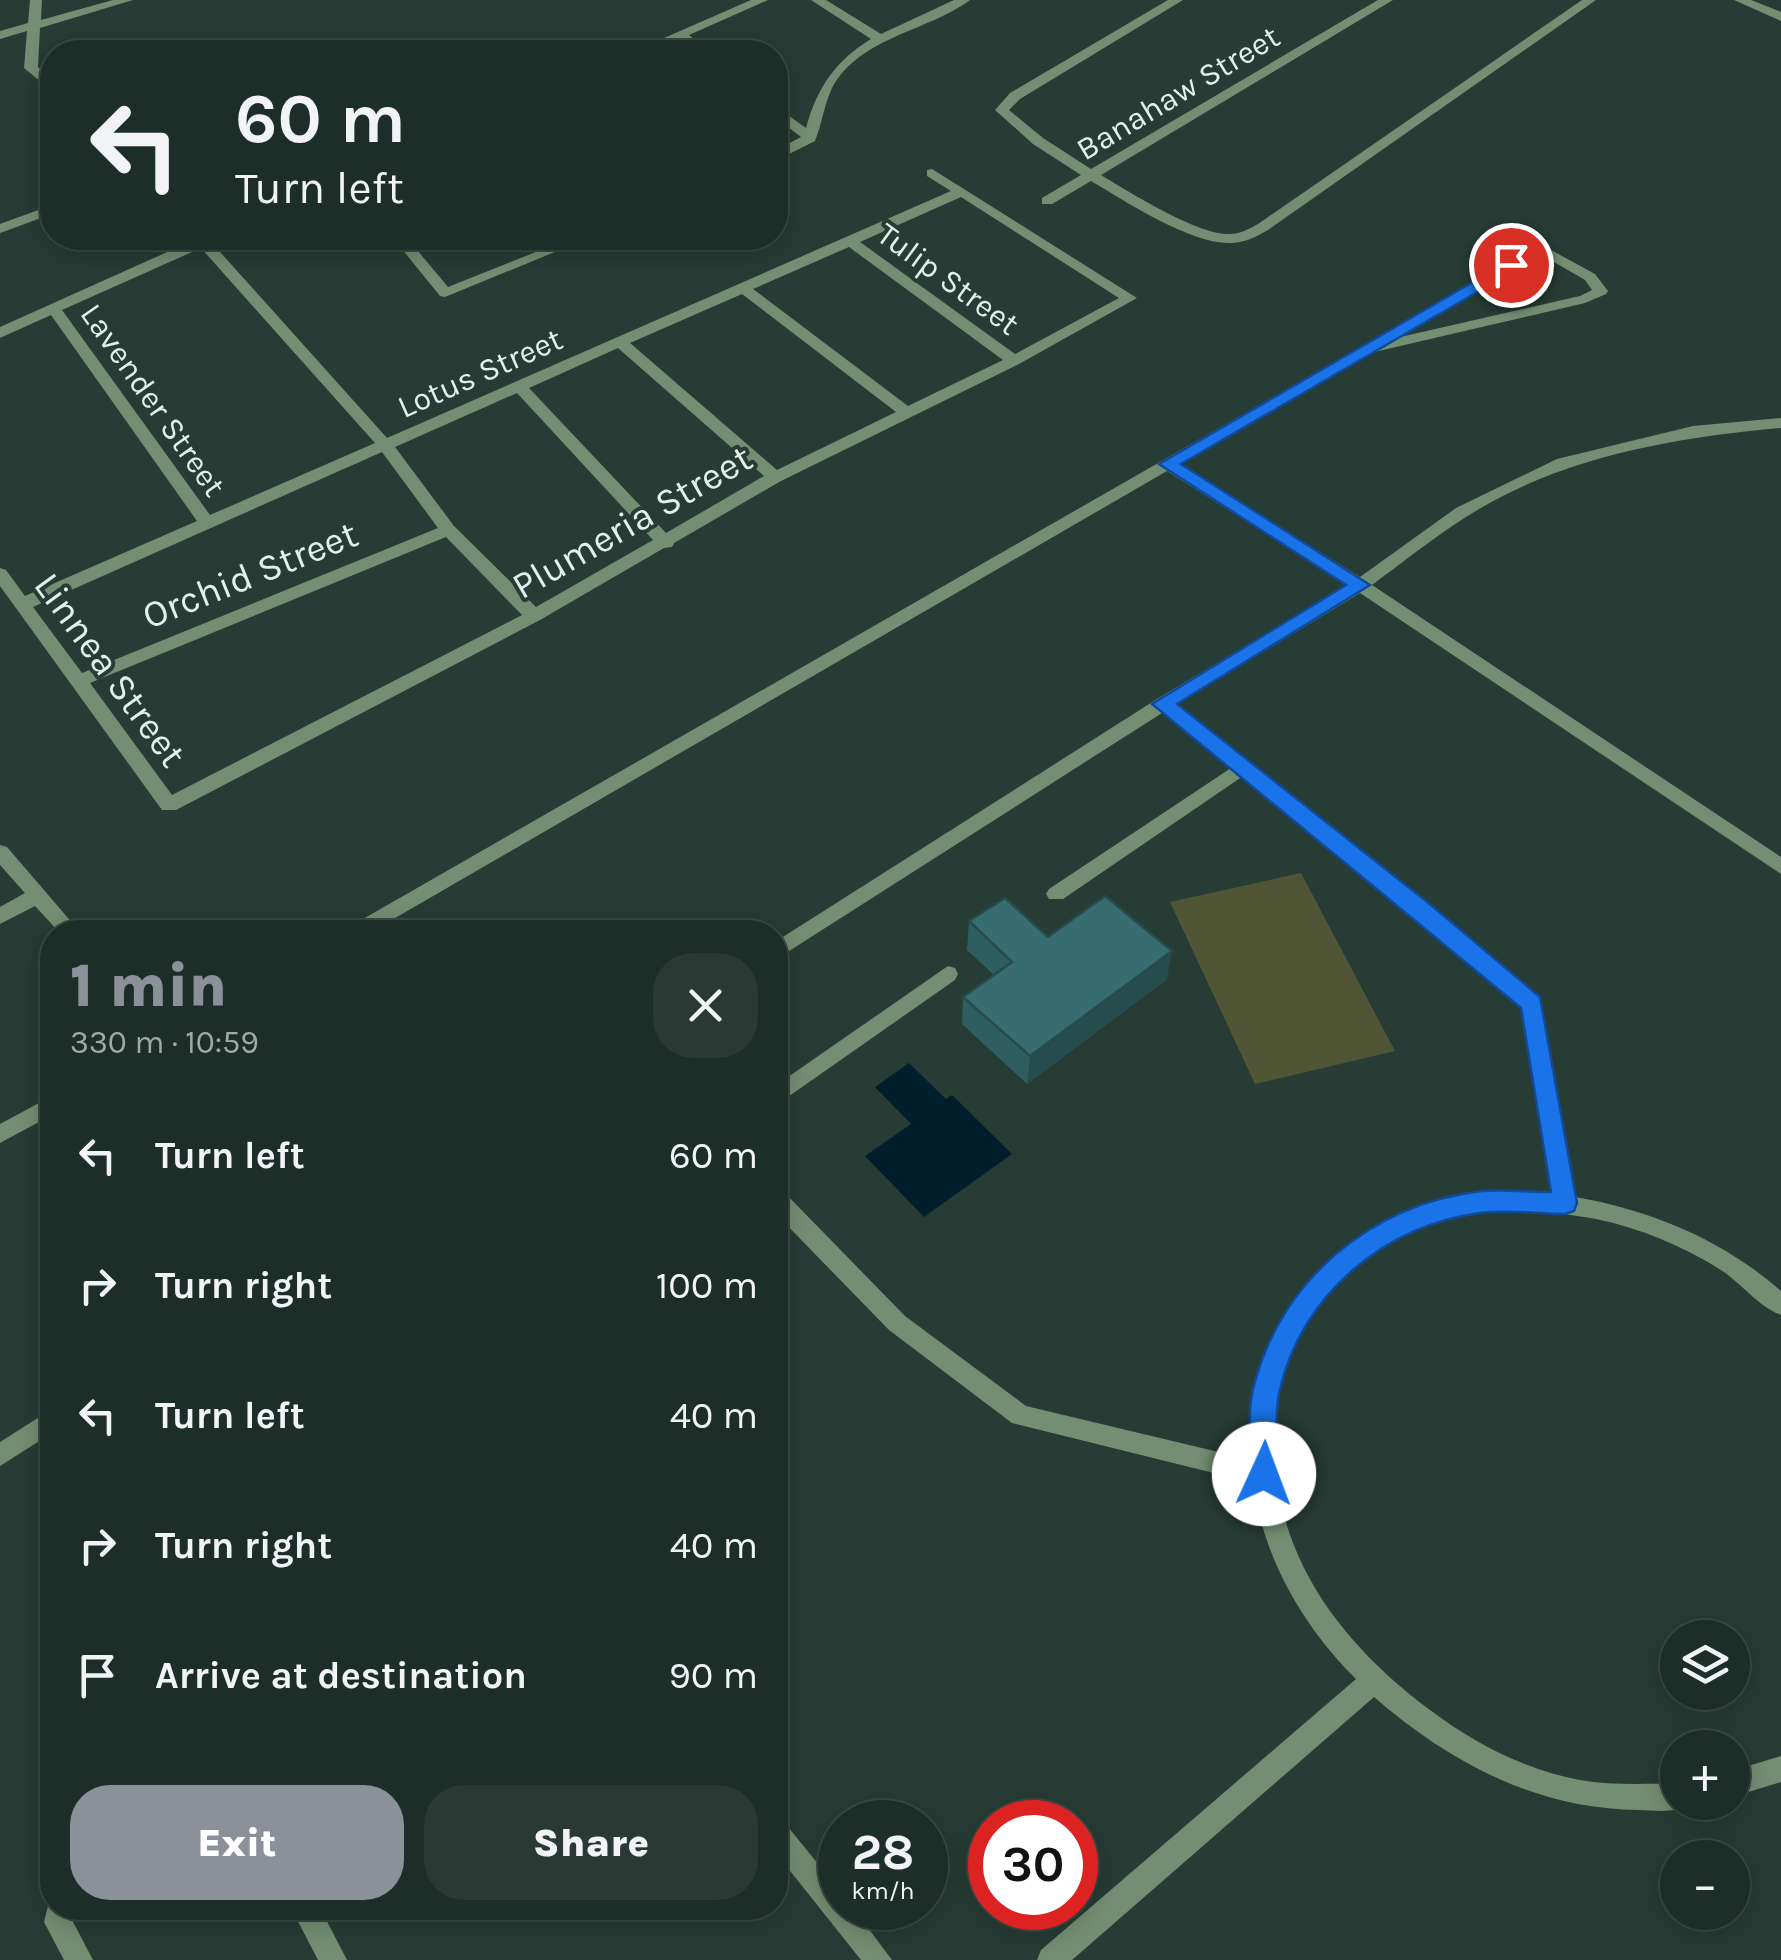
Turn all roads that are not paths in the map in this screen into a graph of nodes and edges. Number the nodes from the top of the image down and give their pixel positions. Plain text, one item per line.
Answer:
1 (36, 0) edge
2 (127, 0) edge
3 (762, 0) edge
4 (817, 0) edge
5 (964, 0) edge
6 (1177, 0) edge
7 (1387, 0) edge
8 (1590, 0) edge
9 (1740, 0) edge
10 (1781, 17) edge
11 (32, 26) junction
12 (680, 34) junction
13 (0, 35) edge
14 (666, 40) edge
15 (688, 40) edge
16 (882, 40) junction
17 (40, 76) edge
18 (788, 120) edge
19 (810, 138) junction
20 (788, 149) edge
21 (932, 174) dead end
22 (1094, 176) junction
23 (961, 192) junction
24 (1046, 202) dead end
25 (40, 214) edge
26 (0, 229) edge
27 (850, 241) junction
28 (180, 250) edge
29 (214, 250) edge
30 (410, 250) edge
31 (548, 250) edge
32 (743, 288) junction
33 (54, 309) junction
34 (0, 334) edge
35 (620, 342) junction
36 (1366, 349) junction
37 (1014, 361) junction
38 (519, 386) junction
39 (906, 412) junction
40 (1781, 423) edge
41 (385, 445) junction
42 (1168, 464) junction
43 (775, 477) junction
44 (206, 523) junction
45 (448, 530) junction
46 (666, 543) junction
47 (0, 574) edge
48 (1360, 585) junction
49 (21, 605) junction
50 (534, 616) junction
51 (78, 681) junction
52 (1162, 704) junction
53 (1242, 768) junction
54 (168, 805) joint
55 (0, 852) edge
56 (1781, 867) edge
57 (1056, 894) dead end
58 (38, 896) junction
59 (0, 916) edge
60 (59, 920) edge
61 (377, 920) edge
62 (788, 944) edge
63 (948, 974) dead end
64 (788, 1088) edge
65 (40, 1112) edge
66 (0, 1134) edge
67 (1565, 1203) junction
68 (788, 1211) edge
69 (1777, 1293) edge
70 (40, 1428) edge
71 (0, 1455) edge
72 (1264, 1474) junction
73 (1372, 1681) junction
74 (1781, 1769) edge
75 (1750, 1778) edge
76 (1660, 1797) edge
77 (788, 1848) edge
78 (58, 1920) edge
79 (312, 1920) edge
80 (79, 1960) edge
81 (334, 1960) edge
82 (878, 1960) edge
83 (1052, 1960) edge

1 - 11 street
2 - 11 street
3 - 12 street
4 - 16 street
5 - 16 street
6 - 22 street
7 - 22 street, Banahaw Street
8 - 22 street
9 - 10 street
11 - 13 street
11 - 17 street
12 - 14 street
12 - 15 street
16 - 19 street
18 - 19 street
19 - 20 street
21 - 23 street
22 - 24 street, Banahaw Street
23 - 27 street, Lotus Street
23 - 37 street, Plumeria Street
25 - 26 street
27 - 32 street, Lotus Street
27 - 37 street, Tulip Street
28 - 33 street
29 - 41 street
30 - 31 street
32 - 35 street, Lotus Street
32 - 39 street
33 - 34 street
33 - 44 street, Lavender Street
35 - 38 street, Lotus Street
35 - 43 street
36 - 36 street
36 - 42 street
37 - 39 street, Plumeria Street
38 - 41 street, Lotus Street
38 - 46 street
39 - 43 street, Plumeria Street
40 - 48 street
41 - 44 street, Lotus Street
41 - 45 street
42 - 48 street
42 - 61 street
43 - 46 street, Plumeria Street
44 - 49 street, Lotus Street
45 - 50 street
45 - 51 street, Orchid Street
46 - 50 street, Plumeria Street
47 - 49 street, Linnea Street
48 - 52 street
48 - 56 street
49 - 51 street, Linnea Street
50 - 54 street, Plumeria Street
51 - 54 street, Linnea Street
52 - 53 street
52 - 62 street
53 - 57 street
53 - 67 street
55 - 58 street
58 - 59 street
58 - 60 street
63 - 64 street
65 - 66 street
67 - 69 street
67 - 72 street
68 - 72 street
70 - 71 street
72 - 73 street
73 - 76 street
73 - 83 street
74 - 75 street
77 - 82 street
78 - 80 street
79 - 81 street

